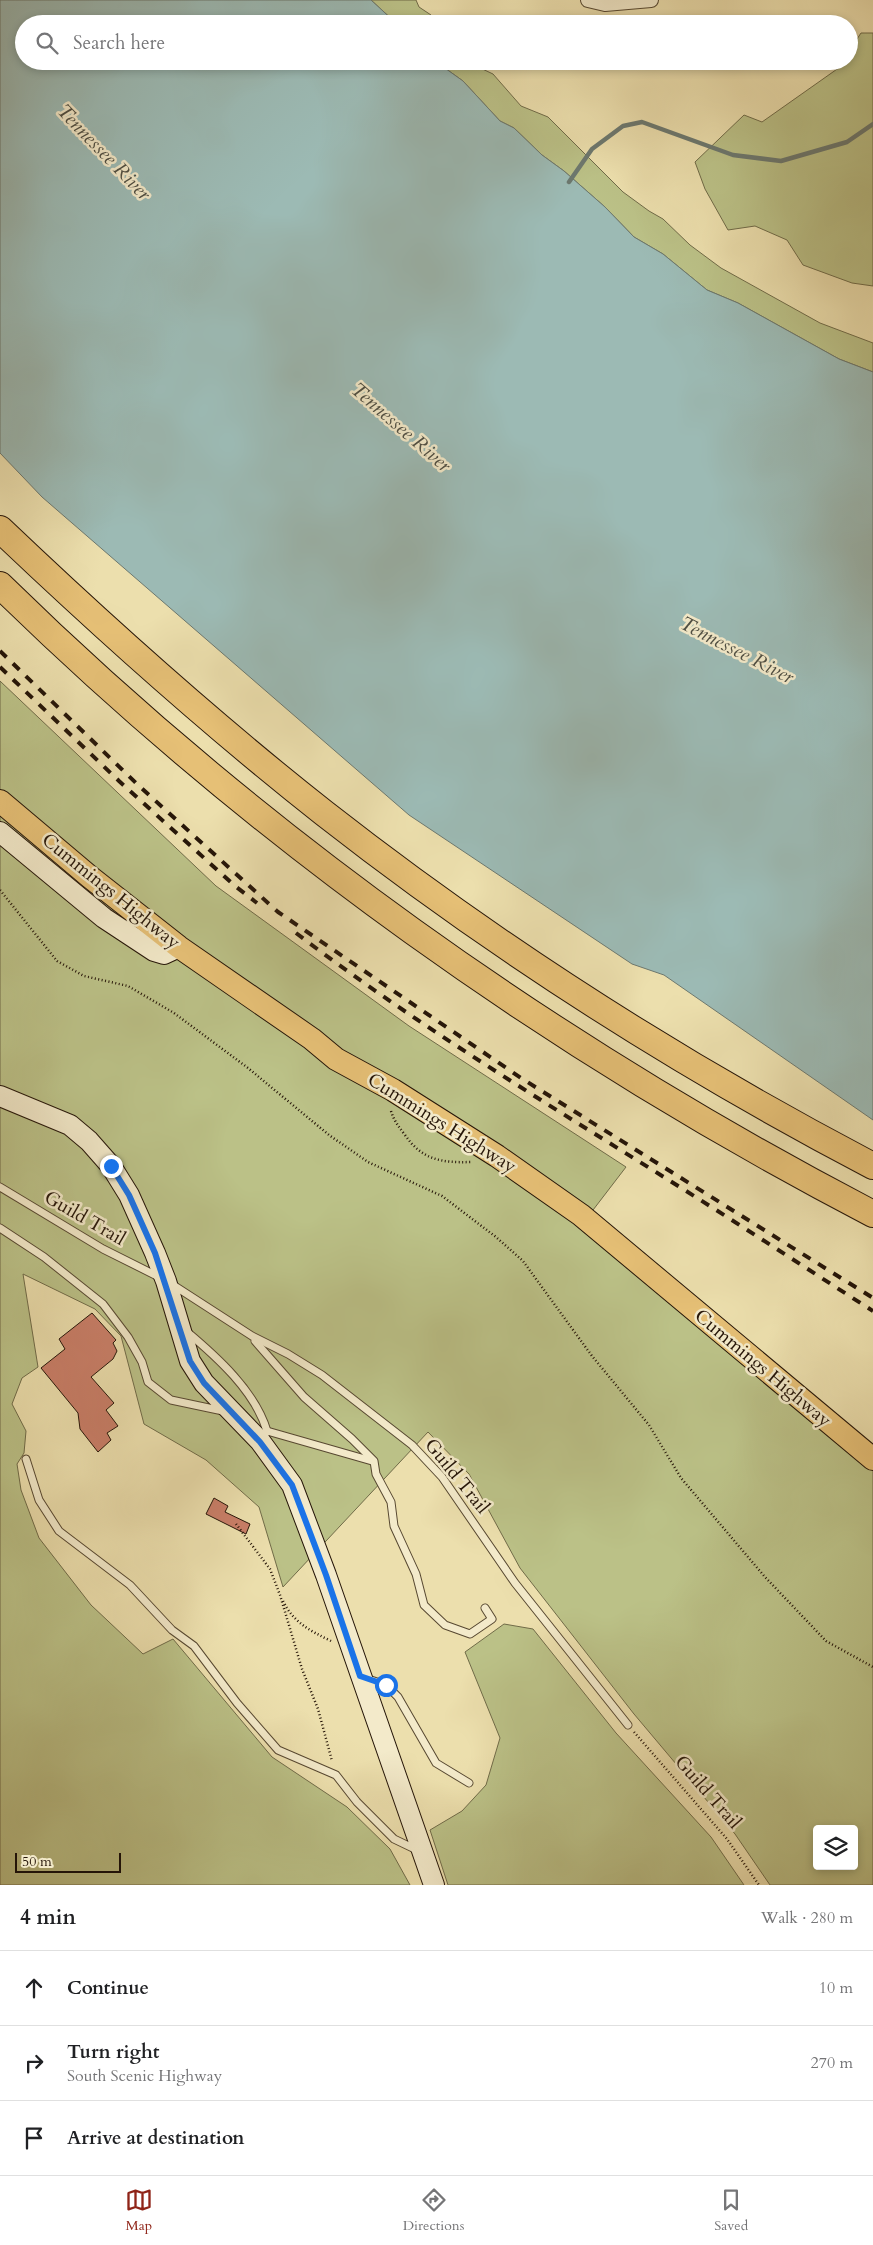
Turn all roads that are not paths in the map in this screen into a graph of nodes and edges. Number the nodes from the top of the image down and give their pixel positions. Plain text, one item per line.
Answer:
1 (588, 0) edge
2 (651, 0) edge
3 (0, 529) edge
4 (0, 586) edge
5 (0, 801) edge
6 (0, 832) edge
7 (179, 947) junction
8 (0, 1096) edge
9 (873, 1166) edge
10 (0, 1188) edge
11 (873, 1214) edge
12 (0, 1228) edge
13 (166, 1281) junction
14 (177, 1322) junction
15 (252, 1336) junction
16 (231, 1412) junction
17 (263, 1436) junction
18 (26, 1459) dead end
19 (873, 1459) edge
20 (374, 1462) junction
21 (485, 1608) dead end
22 (360, 1676) junction
23 (628, 1725) road end
24 (469, 1783) dead end
25 (422, 1852) junction
26 (434, 1885) edge

1 - 2 street
3 - 9 highway
4 - 11 highway
5 - 7 main road, Cummings Highway
6 - 7 main road
7 - 19 main road, Cummings Highway
8 - 13 main road
10 - 13 lane, Guild Trail
12 - 16 lane
13 - 14 main road
13 - 15 lane, Guild Trail
14 - 16 main road
14 - 17 lane
15 - 20 lane
15 - 23 lane, Guild Trail
16 - 17 main road
17 - 20 lane
17 - 22 main road
18 - 25 lane
20 - 21 lane
22 - 24 lane
22 - 25 main road
25 - 26 main road

